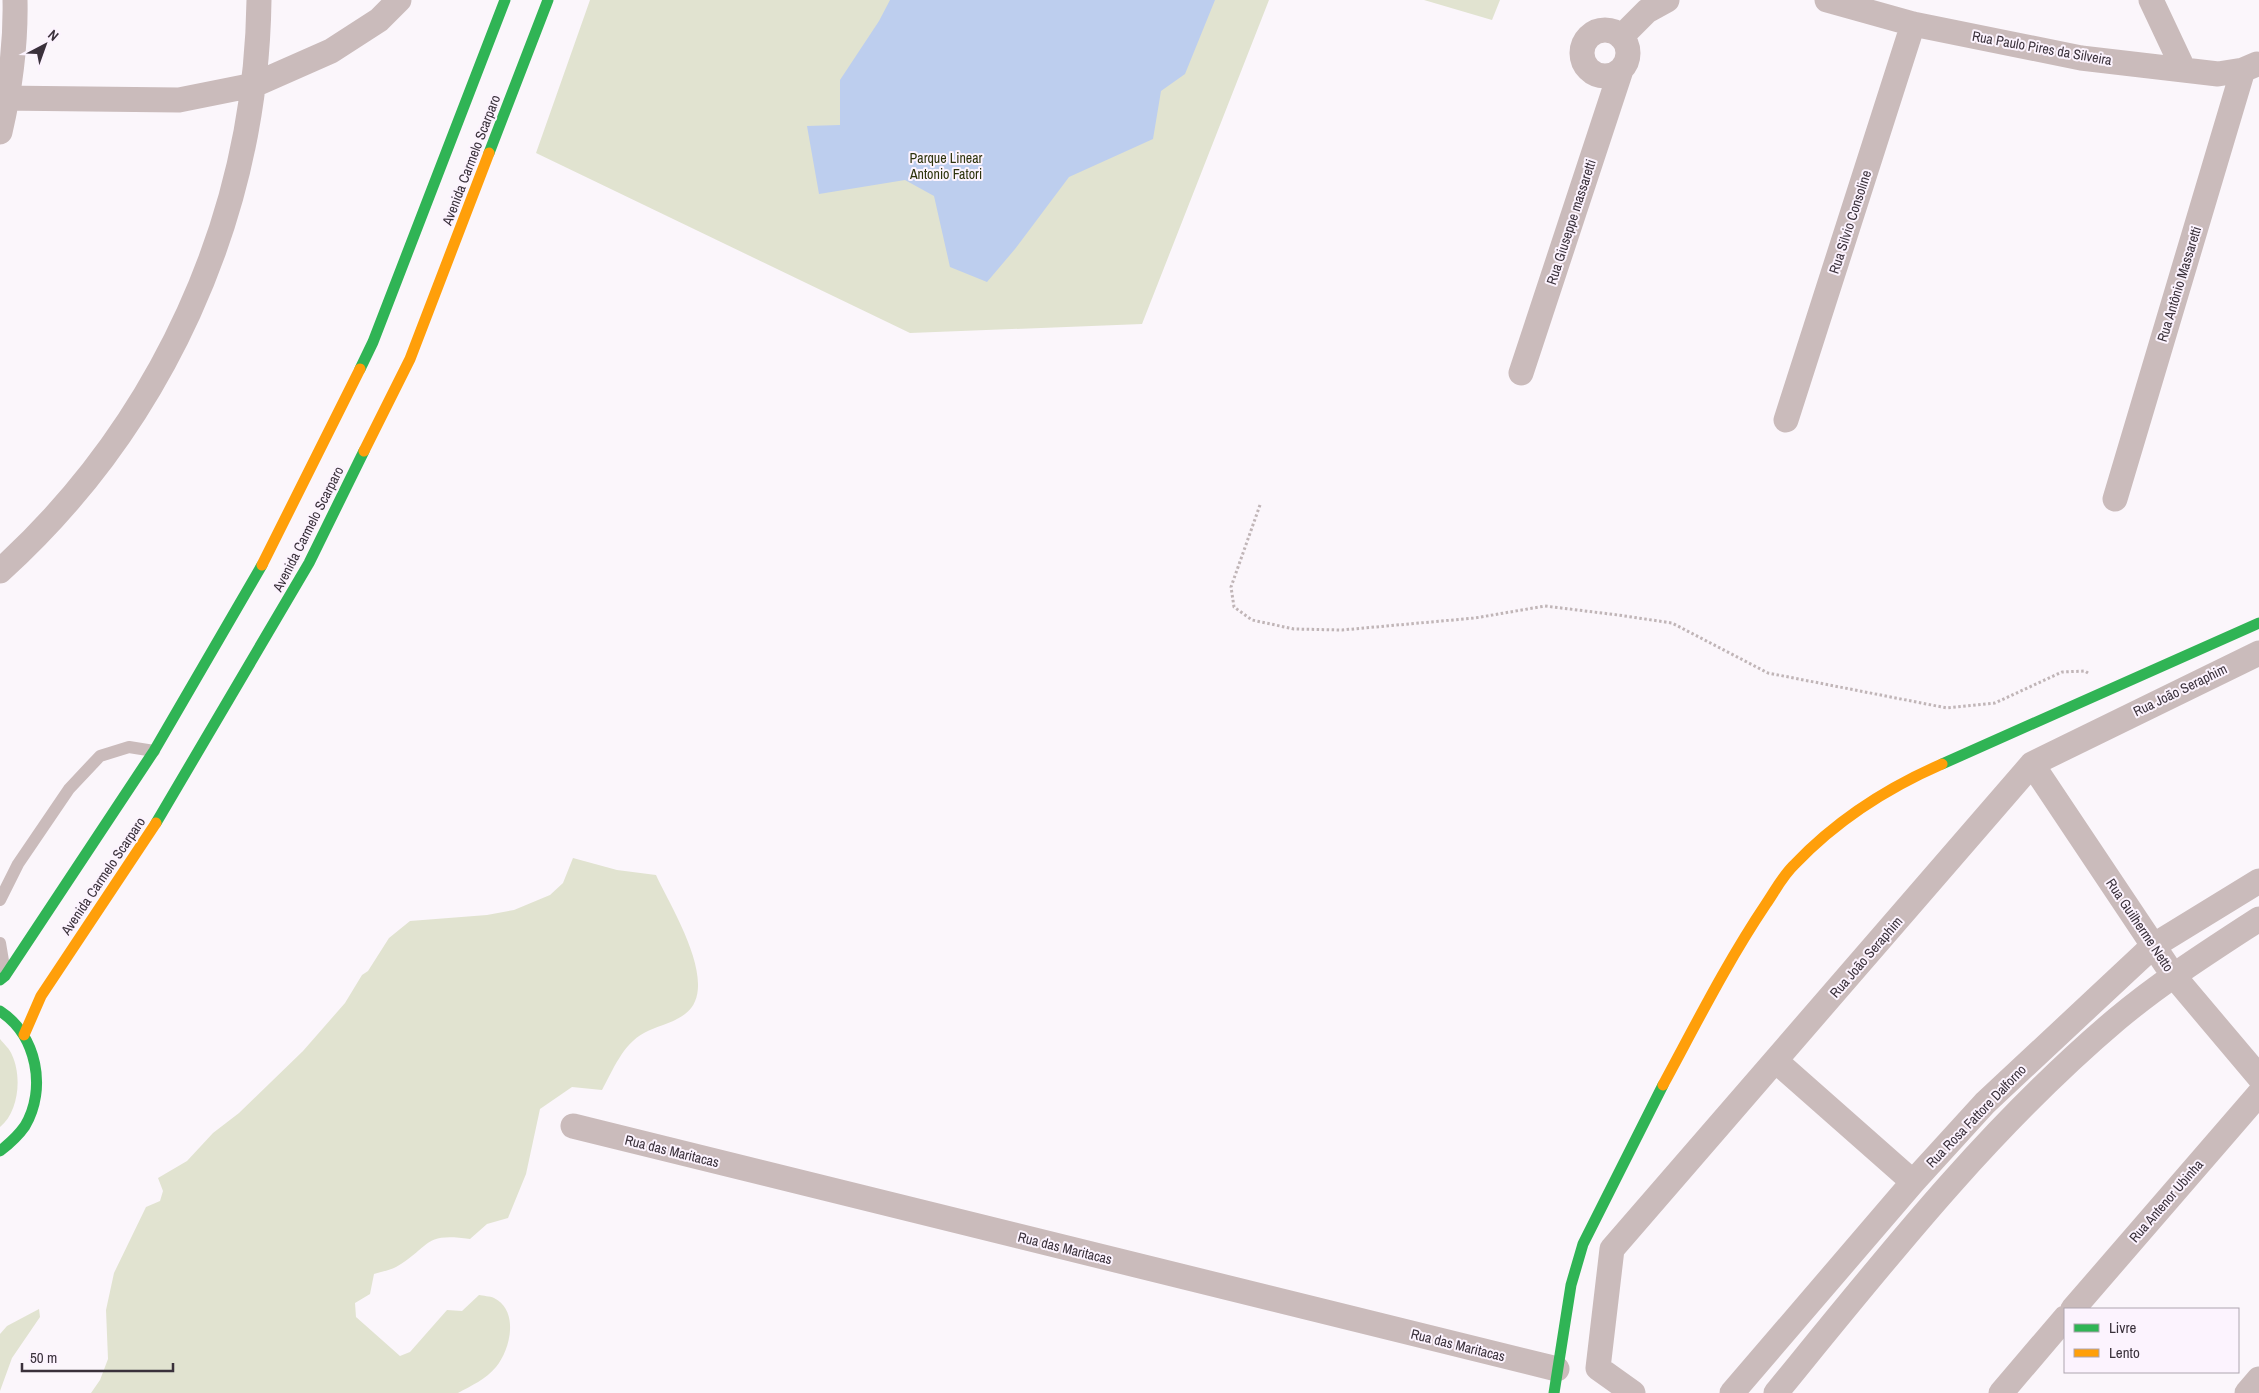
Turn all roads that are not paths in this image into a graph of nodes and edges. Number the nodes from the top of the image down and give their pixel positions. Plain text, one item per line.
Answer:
1 (16, 0) edge
2 (258, 0) edge
3 (399, 0) edge
4 (505, 0) edge
5 (548, 0) edge
6 (1667, 0) edge
7 (1826, 0) edge
8 (2151, 0) edge
9 (1851, 3) edge
10 (1914, 24) junction
11 (1621, 37) junction
12 (2251, 67) edge
13 (2183, 68) junction
14 (1621, 70) junction
15 (254, 85) junction
16 (4, 98) edge
17 (0, 132) edge
18 (1522, 373) dead end
19 (1786, 420) dead end
20 (2115, 499) dead end
21 (0, 571) edge
22 (2259, 623) edge
23 (2259, 652) edge
24 (154, 750) junction
25 (2032, 764) junction
26 (2259, 881) edge
27 (0, 900) edge
28 (2259, 920) edge
29 (0, 943) edge
30 (2153, 946) junction
31 (2173, 975) junction
32 (3, 978) edge
33 (0, 1011) edge
34 (24, 1035) junction
35 (1776, 1061) junction
36 (2259, 1077) edge
37 (2259, 1094) edge
38 (573, 1126) dead end
39 (0, 1151) edge
40 (1913, 1182) junction
41 (2074, 1308) edge
42 (2064, 1319) edge
43 (2259, 1379) edge
44 (1555, 1381) edge
45 (1633, 1393) edge
46 (1732, 1393) edge
47 (1776, 1393) edge
48 (2001, 1393) edge
49 (2247, 1393) edge

1 - 16 street
2 - 15 street
3 - 15 street
4 - 24 main road, Avenida Carmelo Scarparo
5 - 34 main road, Avenida Carmelo Scarparo
6 - 11 street
7 - 9 street, Rua Paulo Pires da Silveira
8 - 13 street
9 - 10 street, Rua Paulo Pires da Silveira
10 - 13 street, Rua Paulo Pires da Silveira
10 - 19 street, Rua Silvio Consoline
11 - 14 street
11 - 14 street
12 - 13 street, Rua Paulo Pires da Silveira
12 - 20 street, Rua Antônio Massaretti
14 - 18 street, Rua Giuseppe massaretti
15 - 16 street
15 - 21 street
16 - 17 street
22 - 44 main road
23 - 25 street, Rua João Seraphim
24 - 27 lane
24 - 32 main road, Avenida Carmelo Scarparo
25 - 30 street, Rua Guilherme Netto
25 - 35 street, Rua João Seraphim
26 - 30 street, Rua Rosa Fattore Dalforno
28 - 31 street, Rua Rosa Fattore Dalforno
29 - 32 lane
30 - 31 street, Rua Guilherme Netto
30 - 40 street, Rua Rosa Fattore Dalforno
31 - 36 street, Rua Guilherme Netto
31 - 47 street, Rua Rosa Fattore Dalforno
33 - 34 main road
34 - 39 main road
35 - 40 street
35 - 45 street, Rua João Seraphim
37 - 41 street, Rua Antenor Ubinha
38 - 44 street, Rua das Maritacas
40 - 46 street, Rua Rosa Fattore Dalforno
42 - 48 street
43 - 49 street

